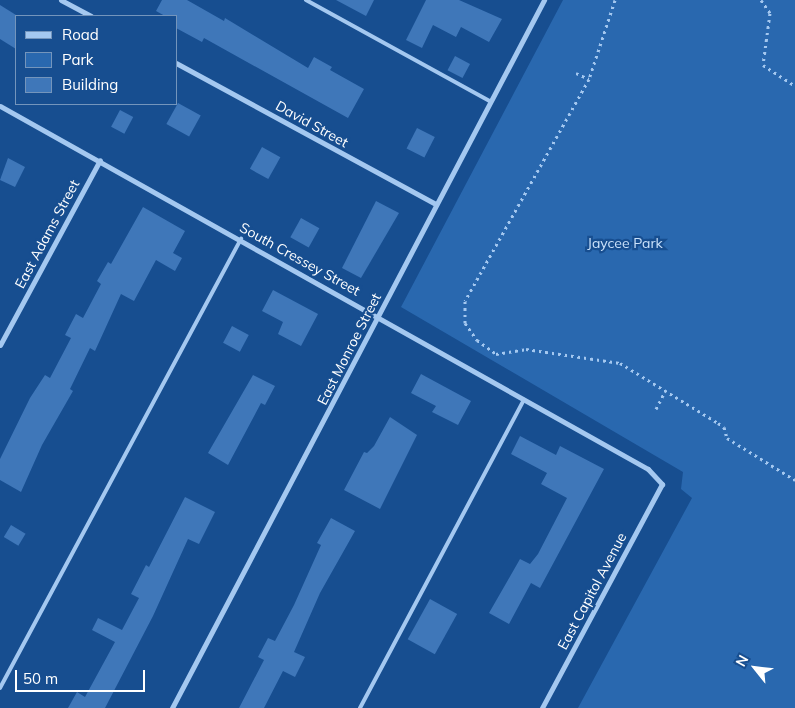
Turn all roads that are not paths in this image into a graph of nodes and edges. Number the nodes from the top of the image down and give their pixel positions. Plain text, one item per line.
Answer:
1 (61, 0) edge
2 (306, 0) edge
3 (544, 0) edge
4 (89, 15) edge
5 (178, 64) edge
6 (490, 101) junction
7 (0, 106) edge
8 (100, 160) junction
9 (436, 204) junction
10 (241, 239) junction
11 (379, 316) junction
12 (0, 345) edge
13 (524, 400) junction
14 (662, 484) joint
15 (0, 688) edge
16 (172, 708) edge
17 (360, 708) edge
18 (542, 708) edge

1 - 4 street
2 - 6 lane
3 - 6 street, East Monroe Street
5 - 9 street, David Street
6 - 9 street, East Monroe Street
7 - 8 street, South Cressey Street
8 - 10 street, South Cressey Street
8 - 12 street, East Adams Street
9 - 11 street, East Monroe Street
10 - 11 street, South Cressey Street
10 - 15 lane
11 - 13 street, South Cressey Street
11 - 16 street, East Monroe Street
13 - 14 street, South Cressey Street
13 - 17 lane
14 - 18 street, East Capitol Avenue

